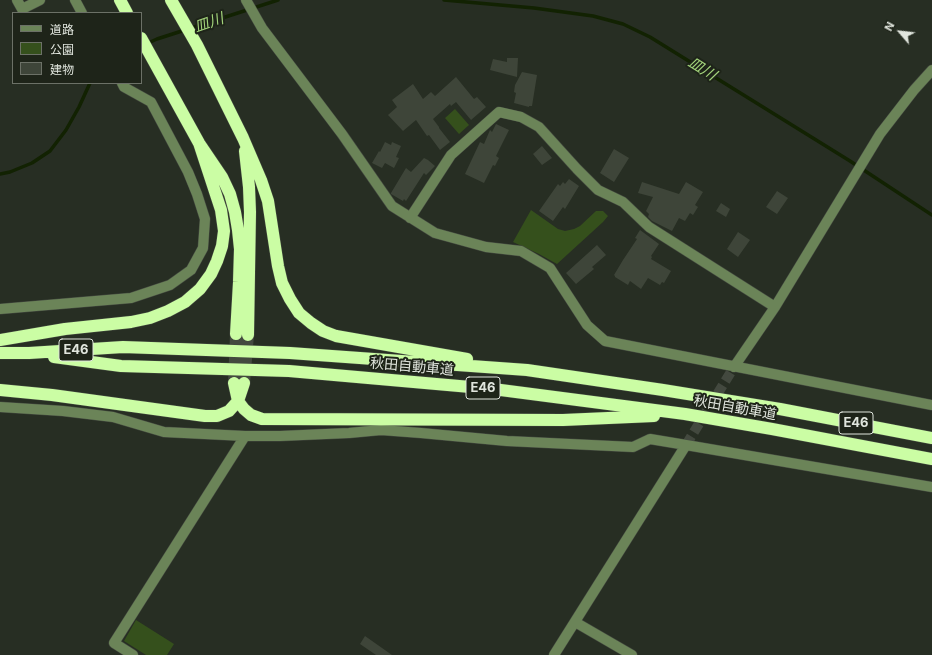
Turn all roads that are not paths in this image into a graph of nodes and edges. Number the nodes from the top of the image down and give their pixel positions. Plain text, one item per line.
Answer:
1 (17, 0) edge
2 (40, 0) edge
3 (75, 0) edge
4 (120, 0) edge
5 (171, 0) edge
6 (247, 1) edge
7 (81, 12) edge
8 (126, 12) edge
9 (142, 40) edge
10 (932, 70) edge
11 (122, 84) edge
12 (243, 138) junction
13 (199, 143) junction
14 (410, 218) junction
15 (775, 307) junction
16 (0, 309) edge
17 (0, 340) edge
18 (0, 353) edge
19 (29, 353) junction
20 (734, 367) junction
21 (527, 370) junction
22 (239, 383) tunnel mouth
23 (0, 390) edge
24 (238, 401) junction
25 (932, 405) edge
26 (0, 407) edge
27 (685, 414) junction
28 (245, 436) junction
29 (932, 438) edge
30 (686, 445) junction
31 (932, 459) edge
32 (932, 487) edge
33 (574, 622) junction
34 (134, 655) edge
35 (554, 655) edge
36 (632, 655) edge

1 - 2 street
3 - 7 street
4 - 8 highway
5 - 12 highway
6 - 14 street
9 - 13 highway
10 - 15 street
11 - 16 street
12 - 13 highway
12 - 21 highway
13 - 17 highway
14 - 15 street
14 - 20 street
15 - 20 street
18 - 19 highway, 秋田自動車道 / E46
19 - 21 highway, 秋田自動車道 / E46
19 - 27 highway, 秋田自動車道 / E46
20 - 25 street
21 - 29 highway, 秋田自動車道 / E46
22 - 24 highway
23 - 24 highway
24 - 27 highway
26 - 28 street
27 - 31 highway, 秋田自動車道 / E46
28 - 30 street
28 - 34 street
30 - 32 street
30 - 33 street
33 - 35 street
33 - 36 street

